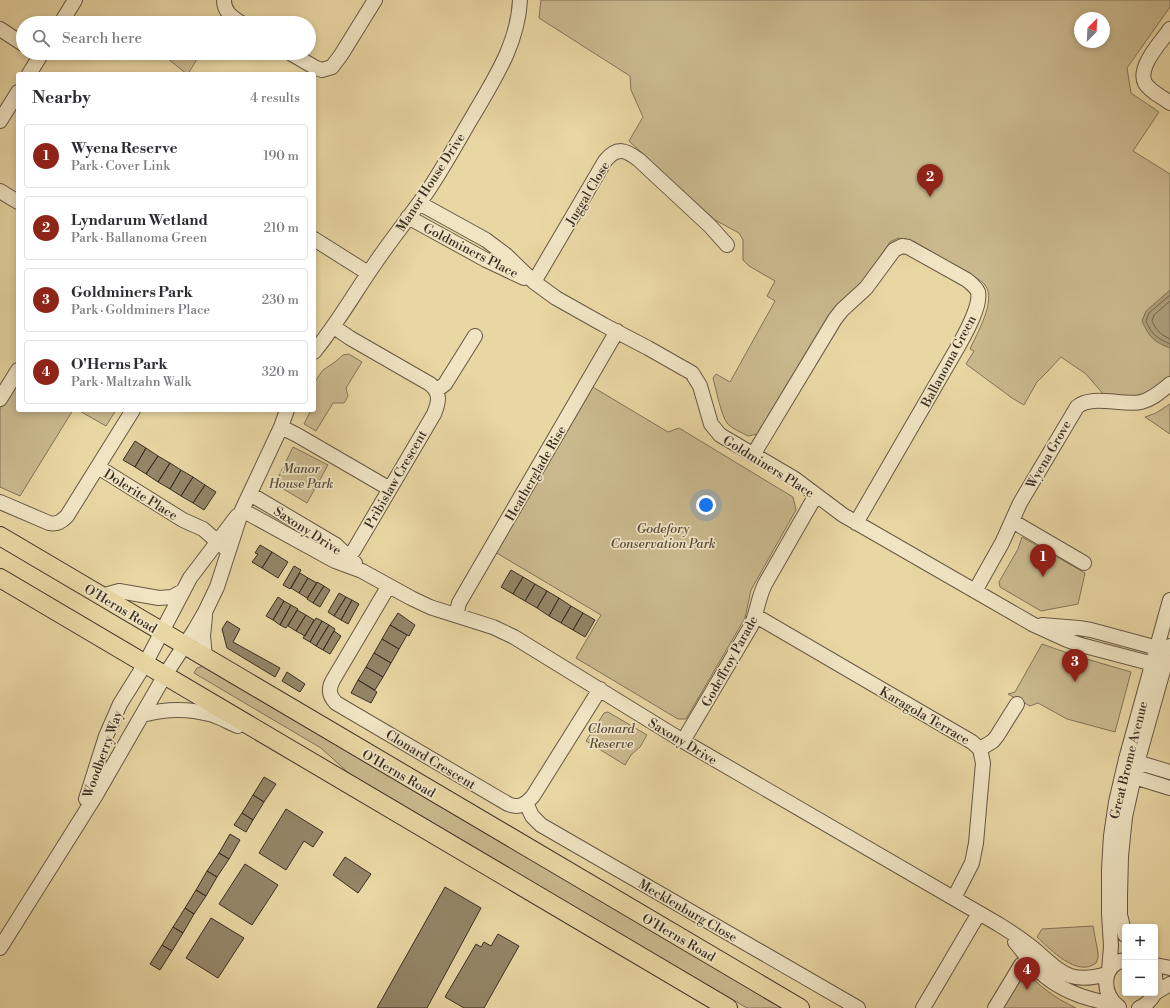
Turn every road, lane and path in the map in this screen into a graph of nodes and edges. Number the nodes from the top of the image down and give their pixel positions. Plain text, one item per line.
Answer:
1 (75, 0) edge
2 (224, 0) edge
3 (375, 0) edge
4 (520, 0) edge
5 (65, 16) edge
6 (230, 16) edge
7 (0, 29) edge
8 (1170, 29) edge
9 (16, 39) edge
10 (37, 60) edge
11 (302, 60) edge
12 (30, 72) edge
13 (16, 95) edge
14 (1170, 103) edge
15 (0, 121) edge
16 (0, 191) edge
17 (16, 201) edge
18 (419, 203) junction
19 (408, 217) junction
20 (316, 240) edge
21 (727, 246) dead end
22 (368, 273) junction
23 (534, 282) junction
24 (334, 327) junction
25 (617, 331) junction
26 (475, 336) dead end
27 (316, 350) edge
28 (16, 373) edge
29 (1170, 384) edge
30 (436, 390) junction
31 (0, 399) edge
32 (132, 412) edge
33 (286, 412) edge
34 (281, 427) junction
35 (753, 455) junction
36 (98, 467) junction
37 (390, 489) junction
38 (250, 494) junction
39 (816, 495) junction
40 (0, 502) edge
41 (242, 510) junction
42 (1012, 521) junction
43 (856, 523) junction
44 (0, 536) edge
45 (216, 545) junction
46 (228, 552) junction
47 (346, 560) junction
48 (1084, 563) dead end
49 (0, 578) edge
50 (388, 587) junction
51 (183, 591) junction
52 (975, 591) junction
53 (101, 596) junction
54 (1170, 600) edge
55 (205, 612) junction
56 (456, 615) junction
57 (756, 616) junction
58 (1034, 625) junction
59 (162, 632) junction
60 (185, 645) junction
61 (1165, 648) edge
62 (205, 657) junction
63 (145, 664) junction
64 (1159, 665) junction
65 (165, 675) junction
66 (600, 689) junction
67 (1017, 704) dead end
68 (142, 715) junction
69 (683, 741) junction
70 (284, 746) junction
71 (980, 749) junction
72 (1132, 761) junction
73 (1170, 772) edge
74 (1128, 776) junction
75 (1170, 788) edge
76 (526, 803) junction
77 (75, 826) junction
78 (954, 898) junction
79 (979, 913) junction
80 (998, 924) junction
81 (1122, 924) edge
82 (0, 948) edge
83 (1122, 961) edge
84 (1021, 964) dead end
85 (1158, 966) edge
86 (1170, 968) edge
87 (1108, 972) junction
88 (1170, 984) edge
89 (1152, 997) edge
90 (1119, 1007) edge
91 (728, 1008) edge
92 (800, 1008) edge
93 (858, 1008) edge
94 (923, 1008) edge
95 (995, 1008) edge

1 - 5 street
2 - 6 street
3 - 11 street
4 - 18 street, Manor House Drive
7 - 9 street
8 - 14 street
10 - 12 street
13 - 15 street
16 - 17 street
18 - 19 street, Manor House Drive
18 - 23 street, Goldminers Place
19 - 22 street, Manor House Drive
19 - 23 street, Goldminers Place
20 - 22 street
21 - 23 street, Juggal Close
22 - 24 street, Manor House Drive
23 - 25 street, Goldminers Place
24 - 27 street, Manor House Drive
24 - 30 street
25 - 35 street, Goldminers Place
25 - 56 street, Heatherglade Rise
26 - 30 street
28 - 31 street
29 - 42 street, Wyena Grove
30 - 37 street, Pribislaw Crescent
32 - 36 street
33 - 34 street
34 - 37 street
34 - 38 street
35 - 39 street, Goldminers Place
35 - 43 street, Ballanoma Green
36 - 40 street
36 - 45 street, Dolerite Place
37 - 47 street, Pribislaw Crescent
38 - 41 street
38 - 47 street, Saxony Drive
39 - 43 street, Goldminers Place
39 - 57 street, Godeffroy Parade
41 - 45 street
41 - 46 street
41 - 47 street, Saxony Drive
42 - 48 street
42 - 52 street, Wyena Grove
43 - 52 street, Goldminers Place
44 - 53 main road, O'Herns Road
45 - 46 street
45 - 51 street
46 - 55 street
47 - 50 street, Saxony Drive
49 - 63 main road
50 - 56 street, Saxony Drive
50 - 76 street, Clonard Crescent
51 - 53 street
51 - 59 street
52 - 58 street, Goldminers Place
53 - 59 main road, O'Herns Road
54 - 61 street, Great Brome Avenue
55 - 60 street
55 - 62 street
56 - 66 street, Saxony Drive
57 - 69 street, Godeffroy Parade
57 - 71 street, Karagola Terrace
58 - 61 street, Goldminers Place
58 - 64 street, Goldminers Place
59 - 60 main road, O'Herns Road
59 - 63 street
60 - 62 main road, O'Herns Road
60 - 65 street
61 - 64 street, Great Brome Avenue
62 - 92 main road, O'Herns Road
63 - 65 main road
63 - 77 street, Woodberry Way
64 - 72 street, Great Brome Avenue
65 - 68 street, Woodberry Way
65 - 70 main road
66 - 69 street, Saxony Drive
66 - 76 street
67 - 71 street
68 - 70 street
68 - 77 street, Woodberry Way
69 - 78 street, Saxony Drive
70 - 91 main road
71 - 78 street, Karagola Terrace
72 - 73 street
72 - 74 street, Great Brome Avenue
74 - 75 street
74 - 81 street, Great Brome Avenue
74 - 87 street, Great Brome Avenue
76 - 93 street, Mecklenburg Close
77 - 82 street, Woodberry Way
78 - 79 street, Saxony Drive
79 - 80 street, Saxony Drive
79 - 94 street
80 - 87 street, Saxony Drive
80 - 90 street, Saxony Drive
83 - 87 street
84 - 95 street
85 - 86 street
87 - 90 street, Great Brome Avenue
88 - 89 street

